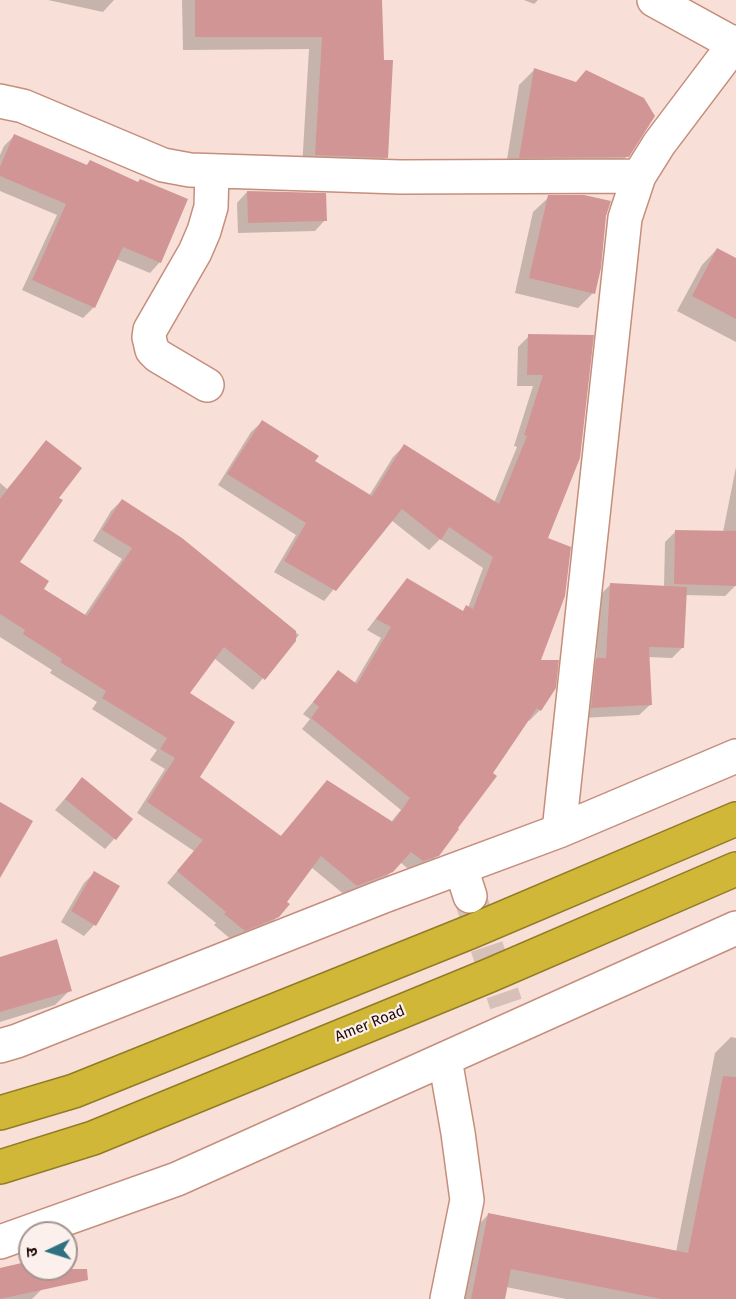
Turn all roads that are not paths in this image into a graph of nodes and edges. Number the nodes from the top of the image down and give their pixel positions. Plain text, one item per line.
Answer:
1 (654, 0) edge
2 (735, 43) edge
3 (0, 101) edge
4 (212, 171) junction
5 (639, 176) junction
6 (207, 386) dead end
7 (736, 756) edge
8 (736, 819) edge
9 (559, 831) junction
10 (736, 869) edge
11 (736, 928) edge
12 (0, 1046) edge
13 (445, 1059) junction
14 (0, 1113) edge
15 (0, 1167) edge
16 (0, 1242) edge
17 (447, 1299) edge

1 - 2 street
2 - 5 street
3 - 4 street
4 - 5 street
4 - 6 street
5 - 9 street
7 - 9 street
8 - 14 highway
9 - 12 street
10 - 15 highway, Amer Road
11 - 13 street
13 - 16 street
13 - 17 street

